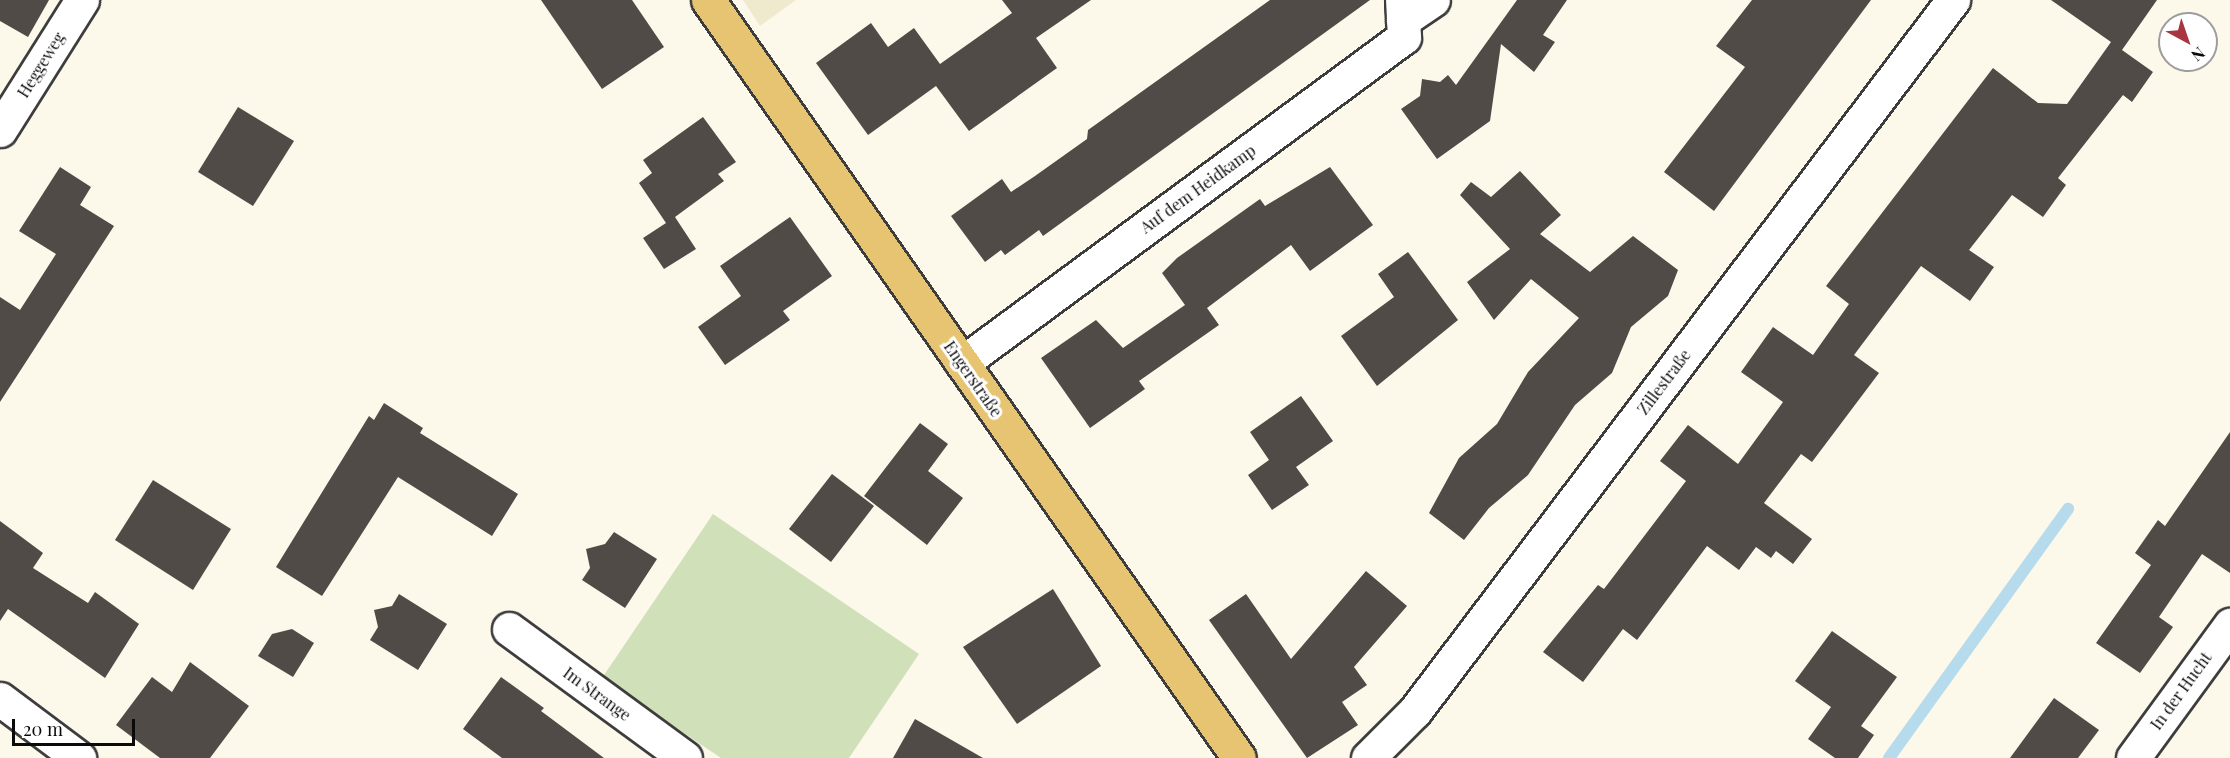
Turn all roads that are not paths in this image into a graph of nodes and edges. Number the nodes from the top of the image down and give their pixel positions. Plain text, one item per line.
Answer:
1 (82, 0) edge
2 (708, 0) edge
3 (1433, 0) edge
4 (1953, 0) edge
5 (1403, 10) edge
6 (0, 130) edge
7 (962, 363) junction
8 (2230, 625) edge
9 (509, 629) dead end
10 (0, 699) edge
11 (79, 758) edge
12 (685, 758) edge
13 (1239, 758) edge
14 (1368, 758) edge
15 (2133, 758) edge

1 - 6 street, Heggeweg
2 - 7 main road, Engerstraße
3 - 5 street
4 - 14 street, Zillestraße
5 - 7 street, Auf dem Heidkamp
7 - 13 main road, Engerstraße
8 - 15 street, In der Hucht
9 - 12 street, Im Strange
10 - 11 street

